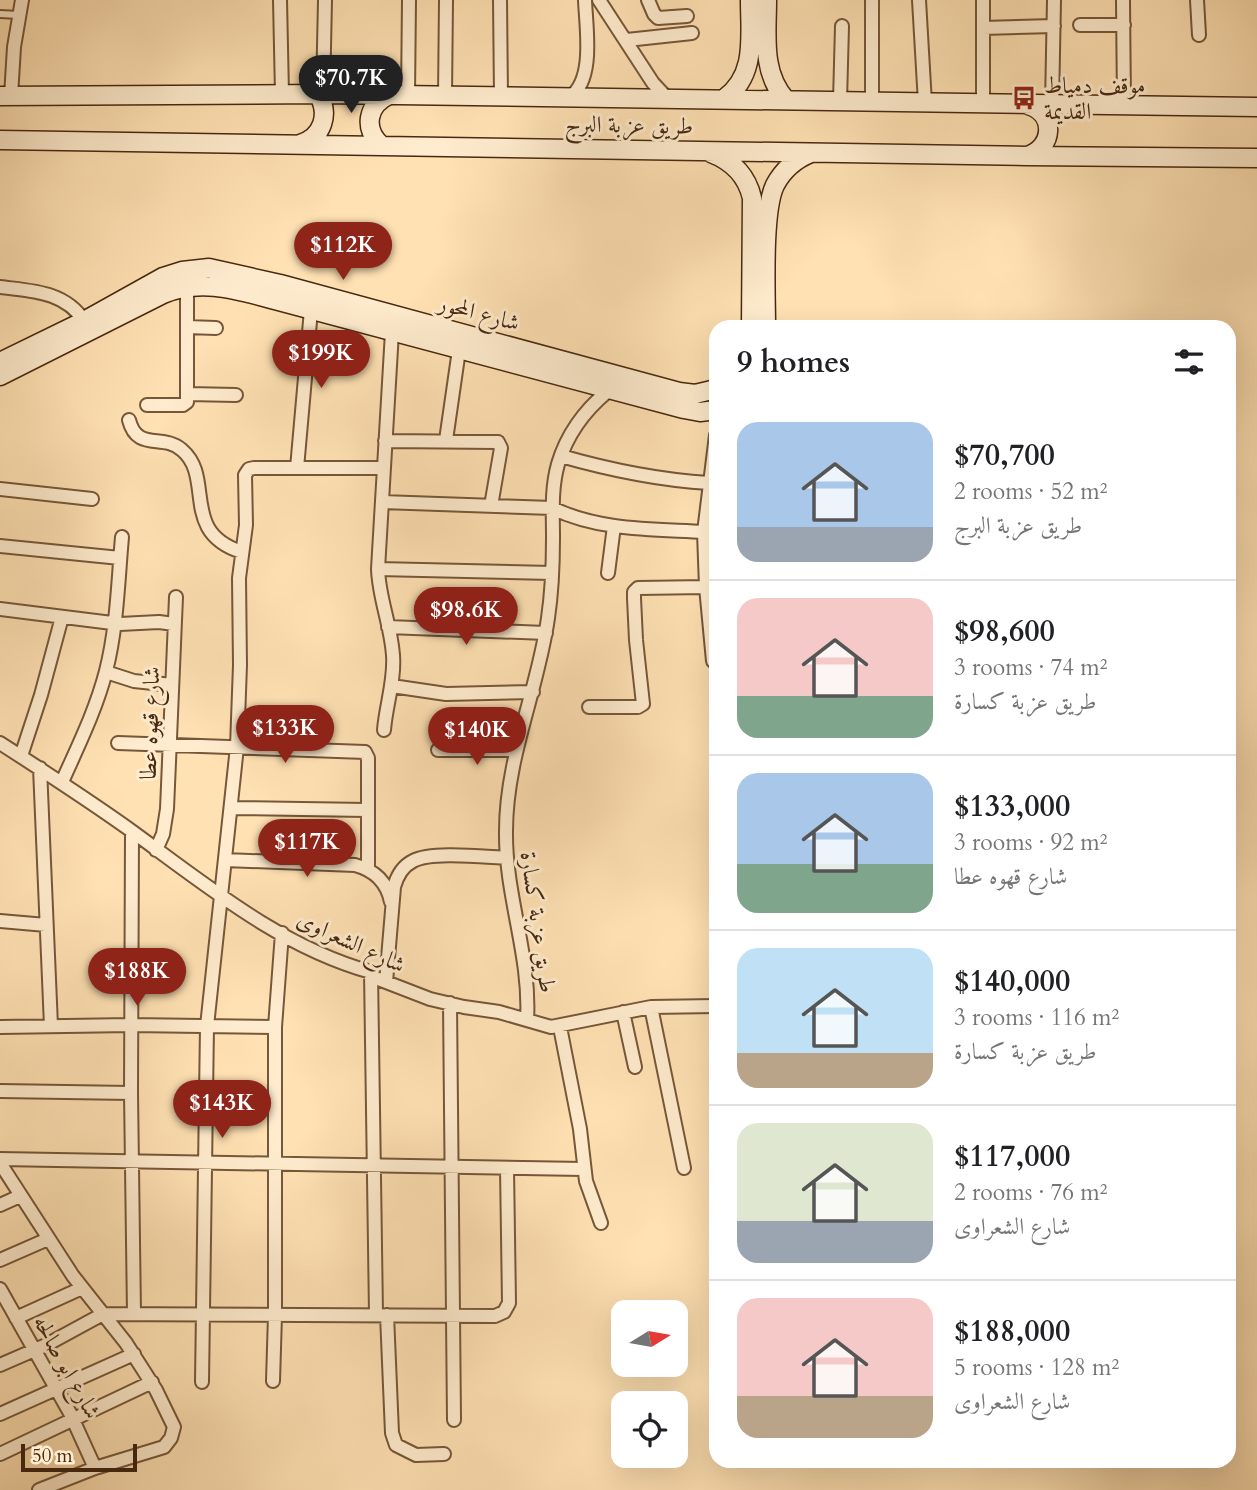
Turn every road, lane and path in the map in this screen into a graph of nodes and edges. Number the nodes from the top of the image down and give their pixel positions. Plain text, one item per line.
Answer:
1 (22, 0) edge
2 (280, 0) edge
3 (325, 0) edge
4 (409, 0) edge
5 (446, 0) edge
6 (500, 0) edge
7 (585, 0) edge
8 (599, 0) edge
9 (648, 0) edge
10 (750, 0) edge
11 (767, 0) edge
12 (872, 0) edge
13 (919, 0) edge
14 (983, 0) edge
15 (1055, 0) edge
16 (1123, 0) edge
17 (1197, 0) edge
18 (0, 14) edge
19 (19, 15) junction
20 (687, 16) dead end
21 (1080, 25) dead end
22 (1124, 25) junction
23 (842, 26) dead end
24 (1054, 26) junction
25 (983, 28) junction
26 (692, 33) dead end
27 (1199, 35) dead end
28 (627, 40) junction
29 (282, 94) junction
30 (321, 94) junction
31 (389, 95) junction
32 (5, 96) edge
33 (408, 96) junction
34 (445, 96) junction
35 (501, 96) junction
36 (570, 97) junction
37 (668, 99) junction
38 (724, 99) junction
39 (786, 100) junction
40 (840, 101) junction
41 (872, 102) junction
42 (925, 103) junction
43 (983, 104) junction
44 (1026, 104) junction
45 (1052, 105) junction
46 (1124, 106) junction
47 (1257, 107) edge
48 (0, 140) edge
49 (300, 144) junction
50 (381, 145) junction
51 (704, 151) junction
52 (814, 152) junction
53 (1027, 156) junction
54 (1257, 158) edge
55 (762, 204) junction
56 (0, 286) edge
57 (187, 287) junction
58 (277, 292) junction
59 (311, 310) junction
60 (752, 320) edge
61 (766, 320) edge
62 (84, 321) junction
63 (187, 327) junction
64 (216, 328) dead end
65 (392, 332) junction
66 (459, 350) junction
67 (0, 362) edge
68 (0, 376) edge
69 (608, 391) junction
70 (709, 391) edge
71 (188, 394) junction
72 (236, 395) dead end
73 (147, 405) dead end
74 (709, 410) edge
75 (129, 420) dead end
76 (446, 440) junction
77 (385, 441) junction
78 (561, 457) junction
79 (297, 468) junction
80 (384, 468) junction
81 (709, 483) joint
82 (0, 489) edge
83 (92, 499) dead end
84 (382, 502) junction
85 (491, 506) junction
86 (552, 508) junction
87 (614, 526) junction
88 (704, 532) junction
89 (122, 537) dead end
90 (0, 547) edge
91 (242, 552) junction
92 (120, 558) junction
93 (378, 569) junction
94 (552, 573) junction
95 (608, 573) dead end
96 (706, 587) junction
97 (176, 597) dead end
98 (0, 609) edge
99 (62, 617) junction
100 (709, 619) edge
101 (114, 623) junction
102 (174, 624) junction
103 (388, 628) junction
104 (546, 633) junction
105 (106, 672) junction
106 (172, 685) junction
107 (392, 686) junction
108 (533, 692) junction
109 (589, 708) dead end
110 (384, 730) dead end
111 (0, 743) edge
112 (118, 743) dead end
113 (170, 744) junction
114 (237, 747) junction
115 (438, 750) dead end
116 (516, 750) junction
117 (21, 756) junction
118 (40, 768) junction
119 (62, 782) junction
120 (232, 808) junction
121 (368, 810) junction
122 (132, 832) junction
123 (156, 850) junction
124 (507, 858) junction
125 (225, 860) junction
126 (368, 869) junction
127 (220, 897) junction
128 (392, 904) junction
129 (0, 921) edge
130 (46, 925) junction
131 (282, 933) junction
132 (371, 972) junction
133 (386, 982) junction
134 (450, 1003) junction
135 (709, 1006) edge
136 (651, 1007) junction
137 (623, 1012) junction
138 (527, 1020) junction
139 (131, 1025) junction
140 (51, 1026) junction
141 (207, 1026) junction
142 (0, 1027) edge
143 (275, 1027) junction
144 (560, 1027) junction
145 (635, 1067) dead end
146 (0, 1091) edge
147 (131, 1093) junction
148 (0, 1161) edge
149 (132, 1161) junction
150 (205, 1162) junction
151 (276, 1163) junction
152 (374, 1164) junction
153 (452, 1167) junction
154 (507, 1168) junction
155 (684, 1168) dead end
156 (583, 1169) junction
157 (20, 1196) junction
158 (0, 1205) edge
159 (601, 1223) dead end
160 (48, 1240) junction
161 (0, 1260) edge
162 (82, 1288) junction
163 (0, 1289) edge
164 (103, 1314) junction
165 (134, 1314) junction
166 (204, 1314) junction
167 (275, 1315) junction
168 (382, 1315) junction
169 (453, 1316) junction
170 (16, 1318) junction
171 (35, 1350) junction
172 (134, 1354) junction
173 (0, 1365) edge
174 (273, 1381) dead end
175 (152, 1382) junction
176 (202, 1382) dead end
177 (57, 1390) junction
178 (0, 1414) edge
179 (454, 1420) dead end
180 (74, 1421) junction
181 (0, 1454) edge
182 (444, 1454) dead end
183 (95, 1468) junction
184 (39, 1490) edge

1 - 19 street
2 - 29 street
3 - 30 street
4 - 33 street
5 - 34 street
6 - 35 street
7 - 36 street
8 - 28 street
9 - 20 street
10 - 38 street
11 - 39 street
12 - 41 street
13 - 42 street
14 - 25 street
15 - 24 street
16 - 22 street
17 - 27 street
18 - 19 lane
19 - 32 street
21 - 22 street
22 - 46 street
23 - 40 street
24 - 25 street
24 - 45 street
25 - 43 street
26 - 28 street
28 - 37 street
29 - 30 street, طريق عزبة البرج
29 - 32 street, طريق عزبة البرج
30 - 31 street, طريق عزبة البرج
30 - 49 street
31 - 33 street, طريق عزبة البرج
31 - 50 street
33 - 34 street, طريق عزبة البرج
34 - 35 street, طريق عزبة البرج
35 - 36 street, طريق عزبة البرج
36 - 37 street, طريق عزبة البرج
37 - 38 street, طريق عزبة البرج
38 - 39 street, طريق عزبة البرج
39 - 40 street, طريق عزبة البرج
40 - 41 street, طريق عزبة البرج
41 - 42 street, طريق عزبة البرج
42 - 43 street, طريق عزبة البرج
43 - 44 street, طريق عزبة البرج
44 - 45 street, طريق عزبة البرج
44 - 53 street
45 - 46 street, طريق عزبة البرج
46 - 47 street, طريق عزبة البرج
48 - 49 street, طريق عزبة البرج
49 - 50 street, طريق عزبة البرج
50 - 51 street, طريق عزبة البرج
51 - 52 street, طريق عزبة البرج
51 - 55 street
52 - 53 street, طريق عزبة البرج
52 - 55 street
53 - 54 street, طريق عزبة البرج
55 - 60 street
55 - 61 street
56 - 62 street
57 - 58 street, شارع المحور
57 - 63 street
57 - 68 street, شارع المحور
58 - 59 street, شارع المحور
58 - 62 street, شارع المحور
58 - 70 street, شارع المحور
59 - 65 street, شارع المحور
59 - 79 street
62 - 67 street, شارع المحور
63 - 64 street
63 - 71 street
65 - 66 street, شارع المحور
65 - 77 street
66 - 69 street, شارع المحور
66 - 76 street
69 - 74 street, شارع المحور
69 - 78 street, طريق عزبة كسارة
71 - 72 street
71 - 73 street
75 - 91 street
76 - 77 street
76 - 85 street
77 - 80 street
78 - 81 street
78 - 86 street, طريق عزبة كسارة
79 - 80 street
79 - 91 street
80 - 84 street
81 - 88 street
82 - 83 street
84 - 85 street
84 - 93 street
85 - 86 street
86 - 87 street
86 - 94 street, طريق عزبة كسارة
87 - 88 street
87 - 95 street
88 - 96 street
89 - 92 street
90 - 92 street
91 - 114 street
92 - 101 street
93 - 94 street
93 - 103 street
94 - 104 street, طريق عزبة كسارة
96 - 100 street
96 - 109 street
97 - 102 street, شارع قهوه عطا
98 - 99 street
99 - 101 street
99 - 117 street
101 - 102 street
101 - 105 street
102 - 106 street, شارع قهوه عطا
103 - 104 street
103 - 107 street
104 - 108 street, طريق عزبة كسارة
105 - 106 street
105 - 119 street
106 - 113 street, شارع قهوه عطا
107 - 108 street
107 - 110 street
108 - 116 street, طريق عزبة كسارة
111 - 117 street, شارع الشعراوى
112 - 113 street
113 - 114 street
113 - 123 street, شارع قهوه عطا
114 - 120 street
114 - 121 street
115 - 116 street
116 - 124 street, طريق عزبة كسارة
117 - 118 street, شارع الشعراوى
118 - 119 street, شارع الشعراوى
118 - 130 street
119 - 122 street, شارع الشعراوى
120 - 121 street
120 - 125 street
121 - 126 street
122 - 123 street, شارع الشعراوى
122 - 139 street
123 - 127 street, شارع الشعراوى
124 - 128 street
124 - 138 street, طريق عزبة كسارة
125 - 126 street
125 - 127 street
126 - 128 street
127 - 131 street, شارع الشعراوى
127 - 141 street
128 - 133 street
129 - 130 street
130 - 140 street
131 - 132 street, شارع الشعراوى
131 - 143 street
132 - 133 street, شارع الشعراوى
132 - 152 street
133 - 134 street, شارع الشعراوى
134 - 138 street, شارع الشعراوى
134 - 153 street
135 - 136 street
136 - 137 street
136 - 155 street
137 - 144 street
137 - 145 street
138 - 144 street, شارع الشعراوى
139 - 140 street
139 - 141 street
139 - 147 street
140 - 142 street
141 - 143 street
141 - 150 street
143 - 151 street
144 - 156 street
146 - 147 street
147 - 149 street
148 - 149 street
148 - 157 street
149 - 150 street
149 - 165 street
150 - 151 street
150 - 166 street
151 - 152 street
151 - 167 street
152 - 153 street
152 - 168 street
153 - 154 street
153 - 169 street
154 - 156 street
154 - 169 street
156 - 159 street
157 - 158 street
157 - 160 street
160 - 161 street
160 - 162 street
162 - 164 street
162 - 170 street
163 - 170 street, شارع ابو صالحه
164 - 165 street
164 - 171 street
164 - 172 street
165 - 166 street
166 - 167 street
166 - 176 street
167 - 168 street
167 - 174 street
168 - 169 street
168 - 182 street
169 - 179 street
170 - 171 street, شارع ابو صالحه
171 - 173 street
171 - 177 street, شارع ابو صالحه
172 - 175 street
172 - 177 street
175 - 180 street
175 - 183 street
177 - 178 street
177 - 180 street, شارع ابو صالحه
180 - 181 street
180 - 183 street, شارع ابو صالحه
183 - 184 street

